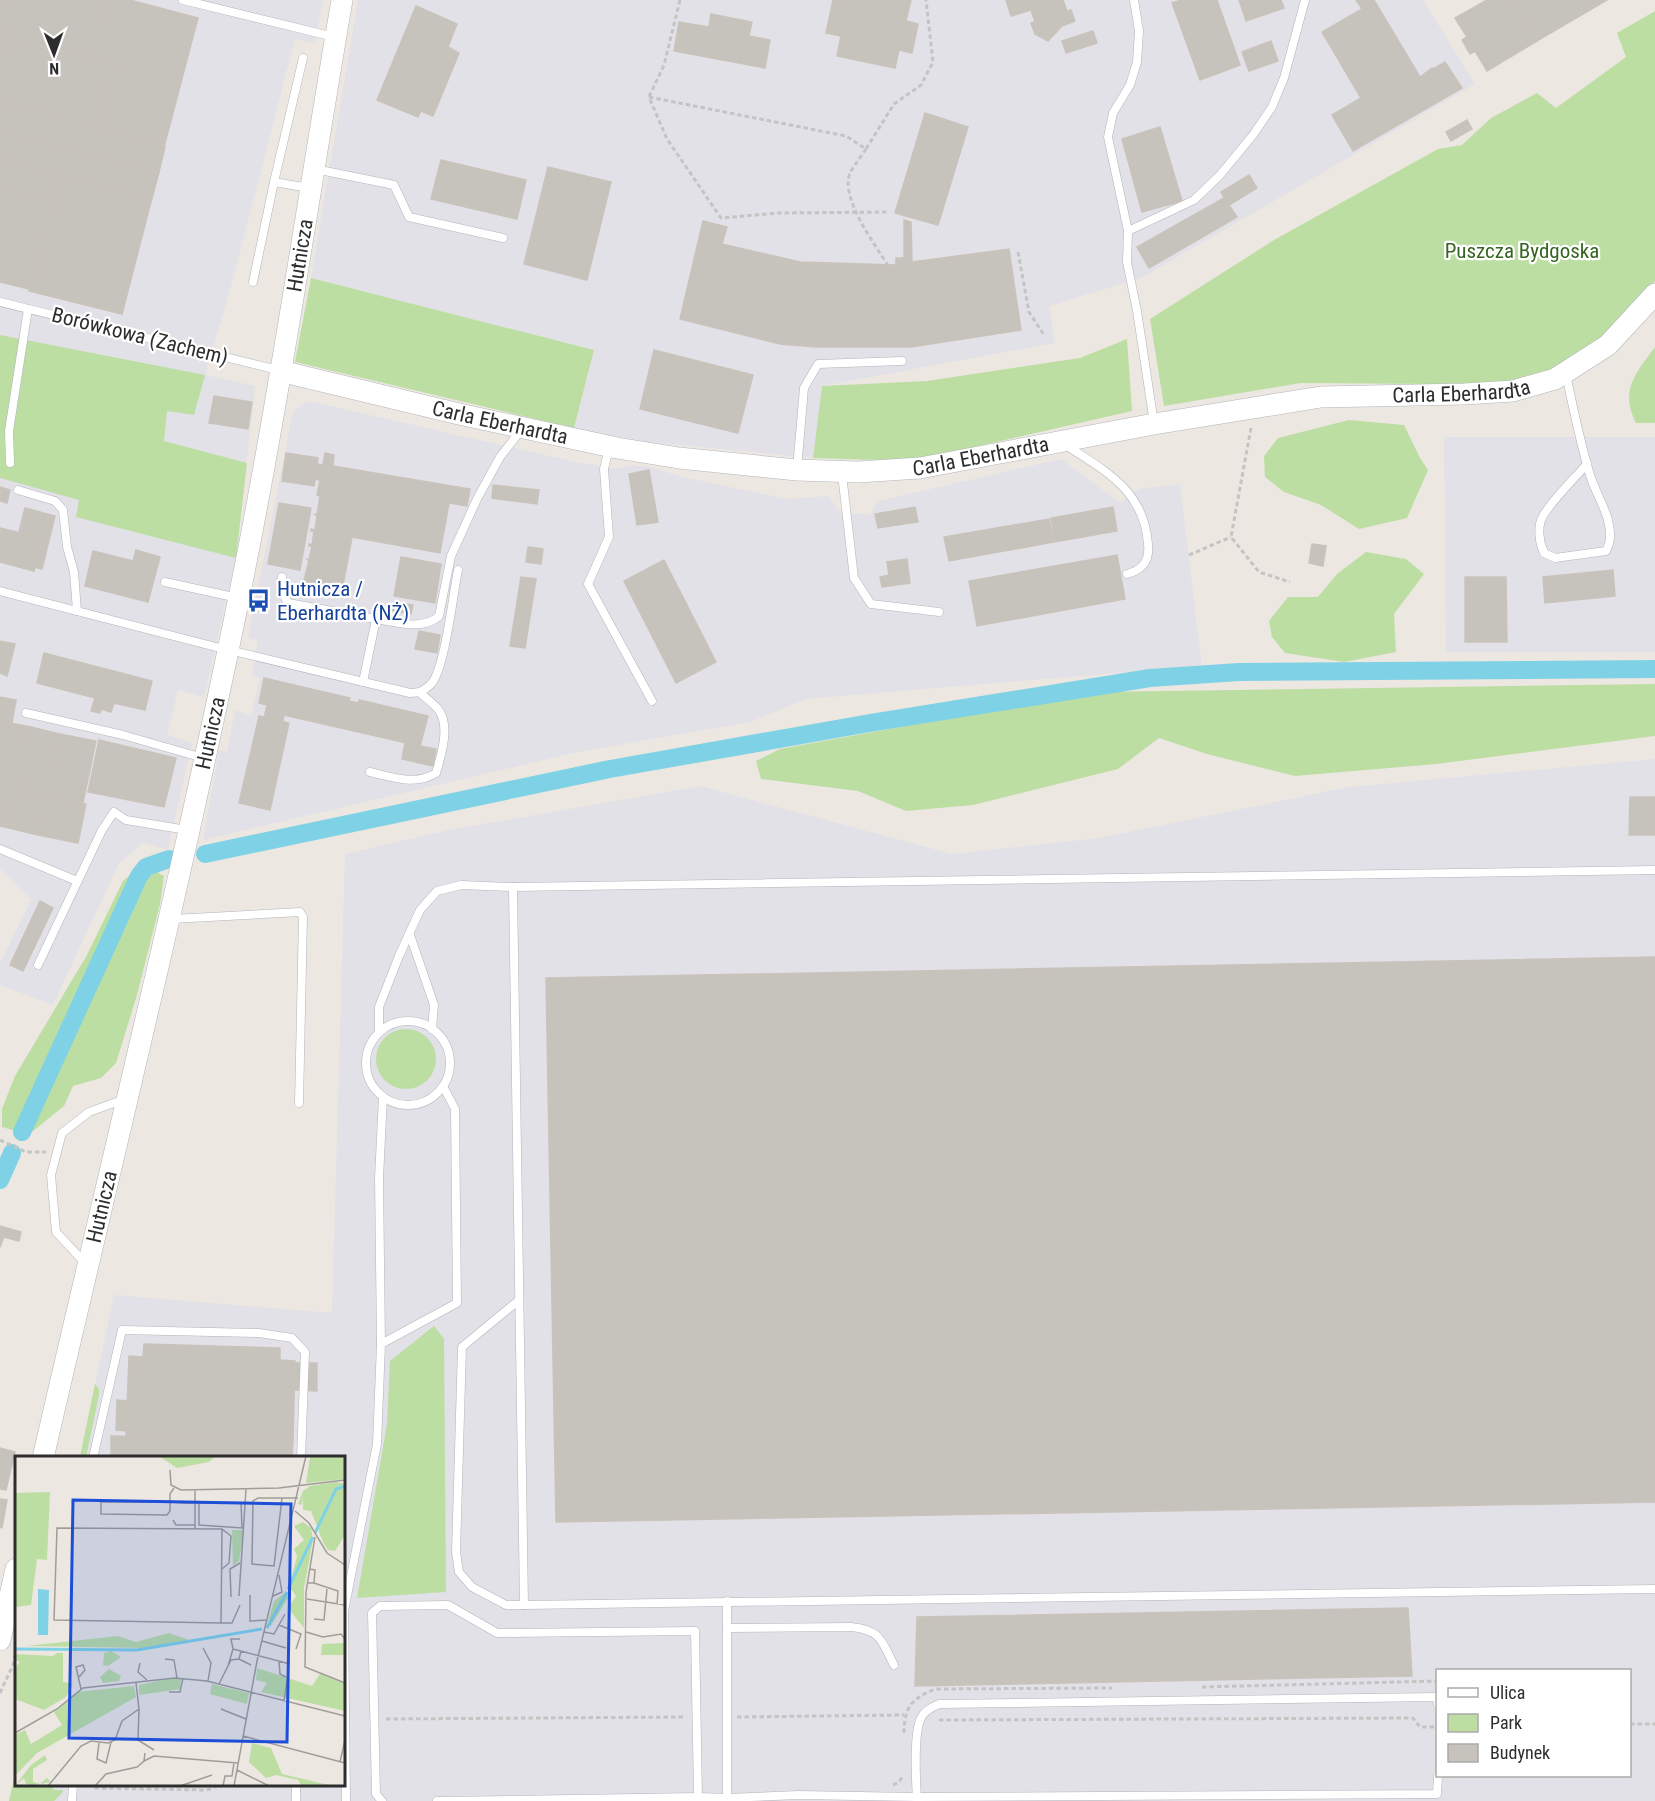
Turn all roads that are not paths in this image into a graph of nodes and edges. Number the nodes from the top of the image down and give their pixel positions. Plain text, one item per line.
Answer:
1 (183, 0) edge
2 (342, 0) edge
3 (1134, 0) edge
4 (1305, 0) edge
5 (336, 37) junction
6 (303, 58) dead end
7 (312, 179) junction
8 (274, 182) junction
9 (1128, 231) junction
10 (503, 238) dead end
11 (253, 282) dead end
12 (1655, 294) edge
13 (0, 302) edge
14 (28, 309) junction
15 (902, 361) dead end
16 (280, 371) junction
17 (1566, 373) junction
18 (1154, 424) junction
19 (522, 428) junction
20 (1061, 441) junction
21 (609, 447) junction
22 (10, 463) dead end
23 (1587, 464) junction
24 (797, 470) junction
25 (841, 472) junction
26 (18, 490) dead end
27 (458, 570) dead end
28 (1127, 574) dead end
29 (282, 577) dead end
30 (165, 582) dead end
31 (0, 591) edge
32 (239, 598) junction
33 (77, 611) junction
34 (939, 612) dead end
35 (376, 619) junction
36 (228, 650) junction
37 (363, 682) junction
38 (420, 693) junction
39 (652, 701) dead end
40 (26, 713) dead end
41 (204, 758) junction
42 (370, 772) dead end
43 (189, 831) junction
44 (0, 849) edge
45 (1655, 870) edge
46 (77, 881) junction
47 (513, 887) junction
48 (168, 920) junction
49 (410, 935) junction
50 (38, 965) dead end
51 (432, 1029) junction
52 (379, 1032) junction
53 (443, 1086) junction
54 (383, 1097) junction
55 (126, 1098) junction
56 (299, 1103) dead end
57 (87, 1265) junction
58 (519, 1300) junction
59 (381, 1344) junction
60 (42, 1456) edge
61 (93, 1456) edge
62 (301, 1456) edge
63 (15, 1573) edge
64 (1655, 1589) edge
65 (727, 1601) junction
66 (524, 1605) junction
67 (345, 1606) edge
68 (727, 1628) junction
69 (0, 1640) edge
70 (894, 1665) dead end
71 (1436, 1697) edge
72 (345, 1706) edge
73 (1437, 1777) edge
74 (73, 1786) edge
75 (698, 1797) junction
76 (917, 1799) edge
77 (727, 1800) edge
78 (72, 1801) edge
79 (346, 1801) edge
80 (382, 1801) edge
81 (437, 1801) edge

1 - 5 lane
2 - 5 street, Hutnicza
3 - 9 lane
4 - 9 lane
5 - 7 street, Hutnicza
6 - 8 lane
7 - 8 lane
7 - 10 lane
7 - 16 street, Hutnicza
8 - 11 lane
9 - 18 lane
12 - 17 street, Carla Eberhardta
13 - 14 lane, Borówkowa (Zachem)
14 - 16 lane, Borówkowa (Zachem)
14 - 22 lane
15 - 24 lane
16 - 19 street, Carla Eberhardta
16 - 32 street, Hutnicza
17 - 18 street, Carla Eberhardta
17 - 23 lane
18 - 20 street, Carla Eberhardta
19 - 21 street, Carla Eberhardta
19 - 35 lane
20 - 25 street, Carla Eberhardta
20 - 28 lane
21 - 24 street, Carla Eberhardta
21 - 39 lane
23 - 23 lane
24 - 25 street, Carla Eberhardta
25 - 34 lane
26 - 33 lane
27 - 38 lane
29 - 35 lane
30 - 32 lane
31 - 33 lane
32 - 36 street, Hutnicza
33 - 36 lane
35 - 37 lane
36 - 37 lane
36 - 41 street, Hutnicza
37 - 38 lane
38 - 42 lane
40 - 41 lane
41 - 43 street, Hutnicza
43 - 46 lane
43 - 48 street, Hutnicza
44 - 46 lane
45 - 47 lane
46 - 50 lane
47 - 49 lane
47 - 58 lane
48 - 55 street, Hutnicza
48 - 56 lane
49 - 51 lane
49 - 52 lane
51 - 52 lane
51 - 53 lane
52 - 54 lane
53 - 54 lane
53 - 59 lane
54 - 59 lane
55 - 57 street, Hutnicza
55 - 57 lane
57 - 60 street, Hutnicza
58 - 66 lane
58 - 66 lane
59 - 67 lane
61 - 62 lane
63 - 69 street
64 - 65 lane
65 - 66 lane
65 - 68 lane
68 - 70 lane
68 - 77 lane
71 - 76 lane
72 - 79 lane
73 - 76 lane
74 - 78 lane
75 - 77 lane
75 - 80 lane
75 - 81 lane
76 - 77 lane

